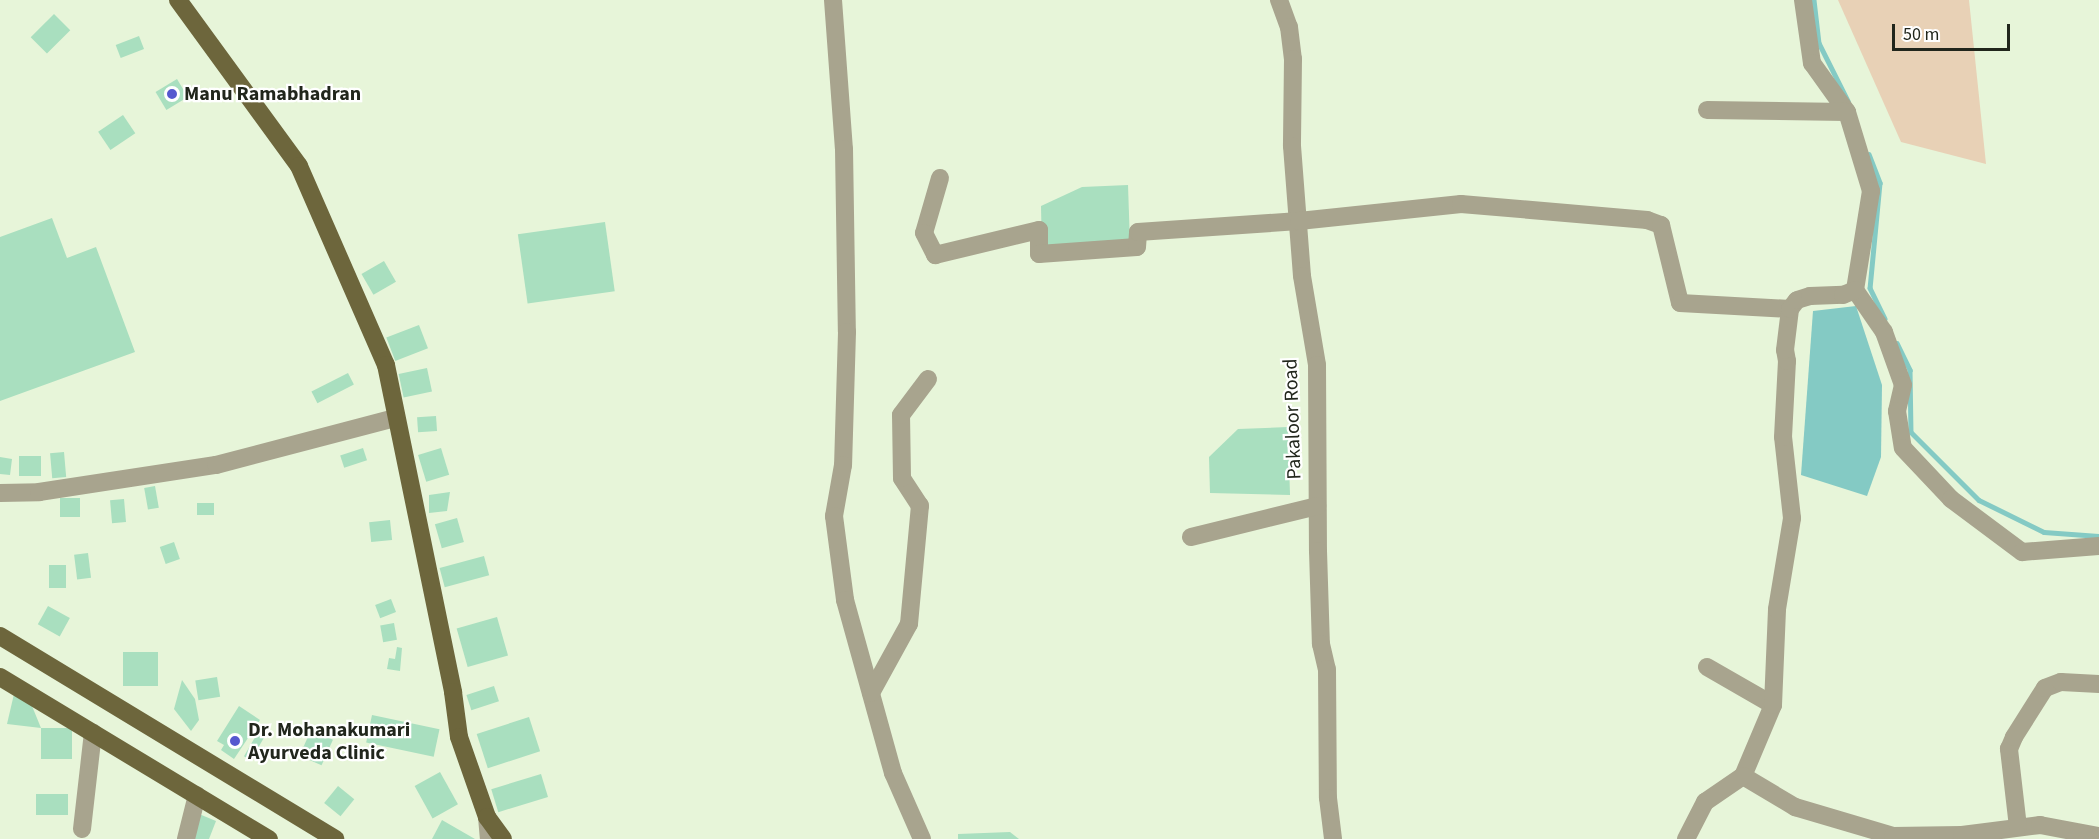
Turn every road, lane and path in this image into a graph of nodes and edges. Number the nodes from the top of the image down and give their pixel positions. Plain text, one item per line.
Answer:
1 (178, 0) edge
2 (833, 0) edge
3 (1279, 0) edge
4 (1803, 0) edge
5 (1707, 110) dead end
6 (1847, 112) junction
7 (940, 178) dead end
8 (1299, 221) junction
9 (1855, 290) junction
10 (1790, 309) junction
11 (928, 379) dead end
12 (395, 418) junction
13 (0, 493) edge
14 (1317, 506) junction
15 (1191, 537) dead end
16 (2099, 546) edge
17 (0, 636) edge
18 (1707, 667) dead end
19 (0, 677) edge
20 (2099, 684) edge
21 (871, 693) junction
22 (1773, 705) junction
23 (93, 734) junction
24 (1743, 776) junction
25 (197, 795) junction
26 (487, 817) junction
27 (2018, 827) junction
28 (82, 829) dead end
29 (2068, 835) edge
30 (2099, 836) edge
31 (1959, 837) edge
32 (186, 839) edge
33 (269, 839) edge
34 (335, 839) edge
35 (489, 839) edge
36 (503, 839) edge
37 (922, 839) edge
38 (1333, 839) edge
39 (1686, 839) edge

1 - 12 main road
2 - 21 street
3 - 8 street, Pakaloor Road
4 - 6 street
5 - 6 street
6 - 9 street
7 - 8 street
8 - 10 street
8 - 14 street, Pakaloor Road
9 - 10 street
9 - 16 street
10 - 22 street
11 - 21 street
12 - 13 street
12 - 26 main road
14 - 15 street
14 - 38 street, Pakaloor Road
17 - 34 main road
18 - 22 street
19 - 23 main road
20 - 27 street
21 - 37 street
22 - 24 street
23 - 25 main road
23 - 28 street
24 - 31 street
24 - 39 street
25 - 32 street
25 - 33 main road
26 - 35 street
26 - 36 main road
27 - 29 street
27 - 31 street
29 - 30 street

